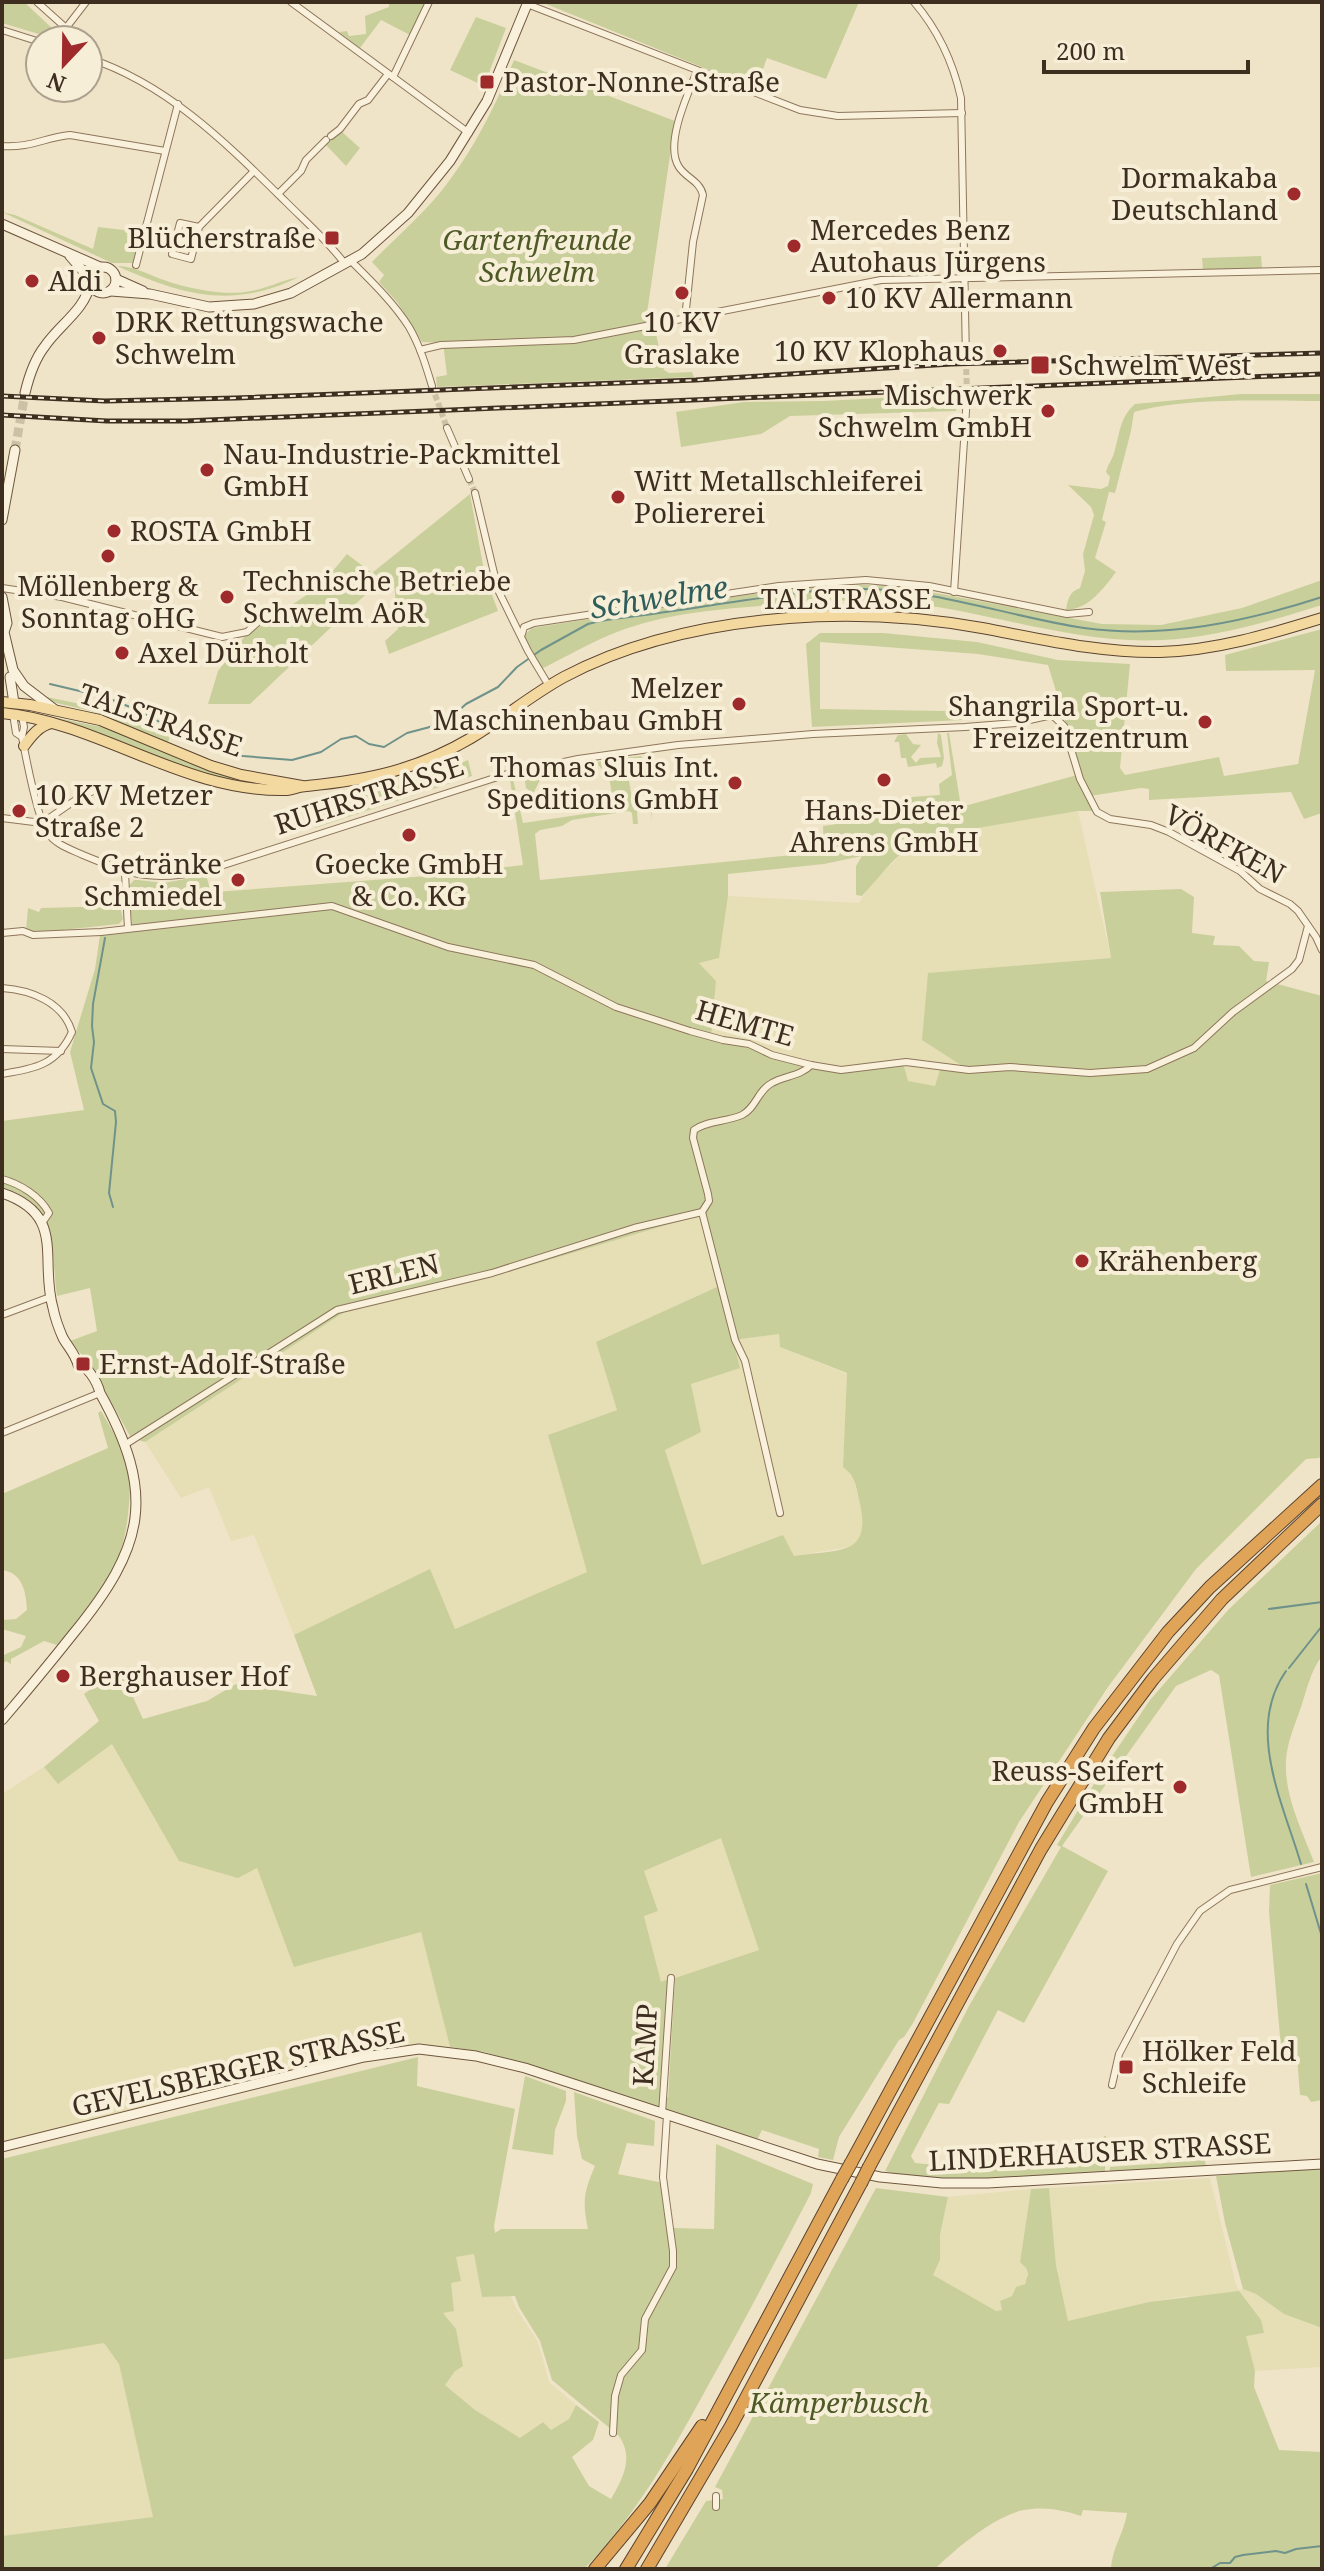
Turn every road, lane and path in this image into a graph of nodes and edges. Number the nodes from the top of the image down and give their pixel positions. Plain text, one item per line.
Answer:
1 (37, 2) edge
2 (86, 2) edge
3 (291, 2) edge
4 (429, 2) edge
5 (914, 2) edge
6 (527, 3) edge
7 (62, 24) edge
8 (69, 24) edge
9 (2, 30) edge
10 (24, 37) edge
11 (104, 63) edge
12 (697, 71) junction
13 (390, 76) junction
14 (178, 104) junction
15 (962, 113) junction
16 (469, 133) junction
17 (2, 146) edge
18 (165, 151) junction
19 (254, 171) junction
20 (278, 194) junction
21 (2, 224) edge
22 (199, 227) junction
23 (70, 256) junction
24 (348, 263) junction
25 (136, 265) dead end
26 (100, 267) junction
27 (1322, 270) edge
28 (116, 279) junction
29 (964, 279) junction
30 (90, 281) junction
31 (107, 292) junction
32 (150, 294) junction
33 (77, 311) junction
34 (685, 319) junction
35 (420, 350) junction
36 (966, 360) tunnel mouth
37 (432, 386) tunnel mouth
38 (25, 393) tunnel mouth
39 (967, 396) tunnel mouth
40 (447, 428) tunnel mouth
41 (15, 450) tunnel mouth
42 (469, 479) tunnel mouth
43 (475, 493) tunnel mouth
44 (2, 520) edge
45 (2, 588) edge
46 (954, 592) junction
47 (2, 597) edge
48 (1089, 612) dead end
49 (1322, 618) edge
50 (258, 622) dead end
51 (3, 627) edge
52 (522, 634) junction
53 (15, 676) junction
54 (549, 686) junction
55 (2, 693) edge
56 (13, 709) edge
57 (54, 709) junction
58 (1052, 715) joint
59 (54, 723) junction
60 (23, 742) junction
61 (303, 786) junction
62 (97, 789) dead end
63 (2, 818) edge
64 (42, 823) junction
65 (125, 873) junction
66 (1308, 926) junction
67 (128, 928) junction
68 (2, 933) edge
69 (1322, 950) edge
70 (2, 988) edge
71 (2, 1049) edge
72 (61, 1051) junction
73 (811, 1065) junction
74 (2, 1074) edge
75 (2, 1179) edge
76 (2, 1193) edge
77 (702, 1212) junction
78 (42, 1223) junction
79 (50, 1297) junction
80 (2, 1315) edge
81 (100, 1393) junction
82 (2, 1433) edge
83 (126, 1444) junction
84 (1322, 1485) edge
85 (1322, 1504) edge
86 (780, 1513) dead end
87 (2, 1720) edge
88 (1322, 1867) edge
89 (671, 1978) dead end
90 (1112, 2085) dead end
91 (665, 2115) junction
92 (2, 2147) edge
93 (1322, 2164) edge
94 (880, 2177) joint
95 (613, 2433) dead end
96 (672, 2481) junction
97 (716, 2496) dead end
98 (716, 2507) dead end
99 (595, 2569) edge
100 (626, 2569) edge
101 (647, 2569) edge

1 - 7 street
2 - 8 street
3 - 13 street
4 - 13 street
5 - 15 street
6 - 12 street
6 - 16 main road
9 - 10 street
11 - 14 street
12 - 15 street
12 - 34 street
13 - 16 street
13 - 20 street
14 - 18 street
14 - 19 street
15 - 29 street
16 - 24 main road
17 - 18 street
18 - 25 street
19 - 20 street
19 - 22 street
20 - 24 street
21 - 23 main road
22 - 22 street
23 - 26 main road
23 - 30 main road
24 - 32 main road
24 - 35 street
26 - 28 main road
26 - 30 main road
27 - 29 street
28 - 31 main road
28 - 32 main road
29 - 34 street
29 - 36 street
30 - 31 main road
30 - 33 main road
31 - 32 main road
31 - 33 main road
33 - 38 main road
34 - 35 street
35 - 37 street
39 - 46 street
40 - 42 street
41 - 44 main road
43 - 52 street
45 - 50 street
46 - 48 street
46 - 52 street
47 - 51 main road
49 - 54 main road, TALSTRASSE
51 - 53 main road
52 - 54 street
53 - 55 main road
53 - 56 main road
53 - 57 main road
54 - 61 main road, TALSTRASSE
56 - 57 main road, TALSTRASSE
56 - 59 main road, TALSTRASSE
56 - 60 street
57 - 61 main road, TALSTRASSE
58 - 65 street, RUHRSTRASSE
58 - 66 street, VÖRFKEN
59 - 60 main road
59 - 61 main road, TALSTRASSE
60 - 64 street
62 - 64 street
63 - 64 street
64 - 65 street, RUHRSTRASSE
65 - 67 street
66 - 69 street, VÖRFKEN
66 - 73 street, HEMTE
67 - 68 street, HEMTE
67 - 73 street, HEMTE
70 - 72 street
71 - 72 street
72 - 74 street
73 - 77 street
75 - 78 street
76 - 78 main road
77 - 83 street, ERLEN
77 - 86 street
78 - 79 main road
79 - 80 street
79 - 81 main road
81 - 82 street
81 - 83 main road
83 - 87 main road
84 - 96 highway, bridge
85 - 101 highway, bridge
88 - 90 street
89 - 91 street, KAMP
91 - 92 main road, GEVELSBERGER STRASSE
91 - 94 main road, GEVELSBERGER STRASSE
91 - 95 street
93 - 94 main road, LINDERHAUSER STRASSE
96 - 99 highway
96 - 100 highway
97 - 98 street

